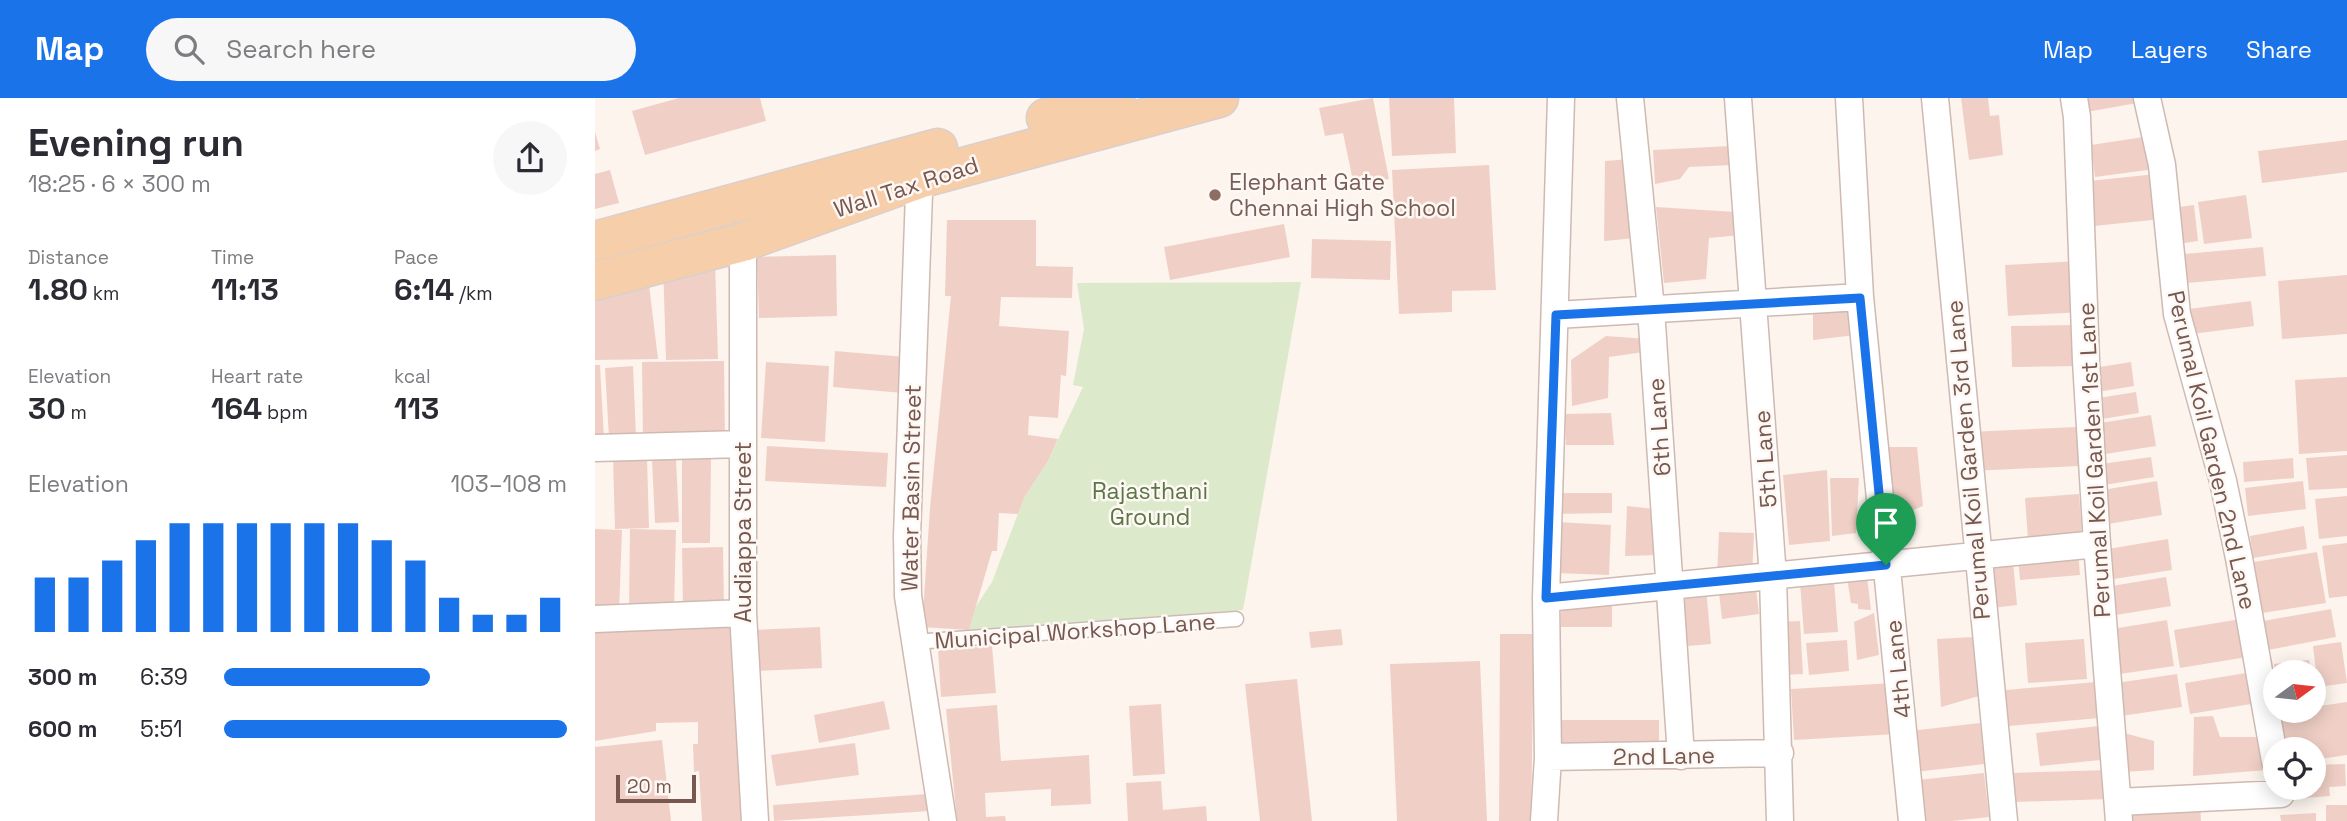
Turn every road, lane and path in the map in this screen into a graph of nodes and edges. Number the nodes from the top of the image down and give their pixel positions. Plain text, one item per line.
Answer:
1 (1115, 98) edge
2 (1219, 98) edge
3 (1561, 98) edge
4 (1630, 98) edge
5 (1738, 98) edge
6 (1849, 98) edge
7 (1935, 98) edge
8 (2074, 98) edge
9 (2147, 98) edge
10 (920, 166) junction
11 (595, 240) edge
12 (743, 242) junction
13 (595, 281) edge
14 (1860, 298) junction
15 (1753, 304) junction
16 (1651, 309) junction
17 (1556, 315) junction
18 (743, 444) junction
19 (595, 448) edge
20 (2097, 544) junction
21 (1977, 555) junction
22 (1886, 565) junction
23 (1773, 577) junction
24 (1668, 586) junction
25 (1546, 598) junction
26 (743, 613) junction
27 (595, 619) edge
28 (1236, 619) dead end
29 (914, 642) junction
30 (2271, 737) edge
31 (1780, 753) junction
32 (1548, 757) junction
33 (1681, 757) junction
34 (2263, 796) edge
35 (2118, 811) edge
36 (755, 821) edge
37 (943, 821) edge
38 (1544, 821) edge
39 (1780, 821) edge
40 (1912, 821) edge
41 (2004, 821) edge

1 - 10 main road, Wall Tax Road
2 - 10 main road, Wall Tax Road
3 - 17 street
4 - 16 street, 6th Lane
5 - 15 street, 5th Lane
6 - 14 street, 4th Lane
7 - 21 street, Perumal Koil Garden 3rd Lane
8 - 20 street, Perumal Koil Garden 1st Lane
9 - 30 street, Perumal Koil Garden 2nd Lane
10 - 11 main road, Wall Tax Road
10 - 12 main road, Wall Tax Road
10 - 29 street, Water Basin Street
12 - 13 main road, Wall Tax Road
12 - 18 street, Audiappa Street
14 - 15 street
14 - 22 street, 4th Lane
15 - 16 street
15 - 23 street, 5th Lane
16 - 17 street
16 - 24 street, 6th Lane
17 - 25 street
18 - 19 street
18 - 26 street, Audiappa Street
20 - 21 street
20 - 35 street, Perumal Koil Garden 1st Lane
21 - 22 street
21 - 41 street, Perumal Koil Garden 3rd Lane
22 - 23 street
22 - 40 street, 4th Lane
23 - 24 street
23 - 31 street, 5th Lane
24 - 25 street
24 - 33 street, 6th Lane
25 - 32 street
26 - 27 street
26 - 36 street, Audiappa Street
28 - 29 lane, Municipal Workshop Lane
29 - 37 street, Water Basin Street
31 - 33 street, 2nd Lane
31 - 39 street, 5th Lane
32 - 33 street, 2nd Lane
32 - 38 street
34 - 35 street

